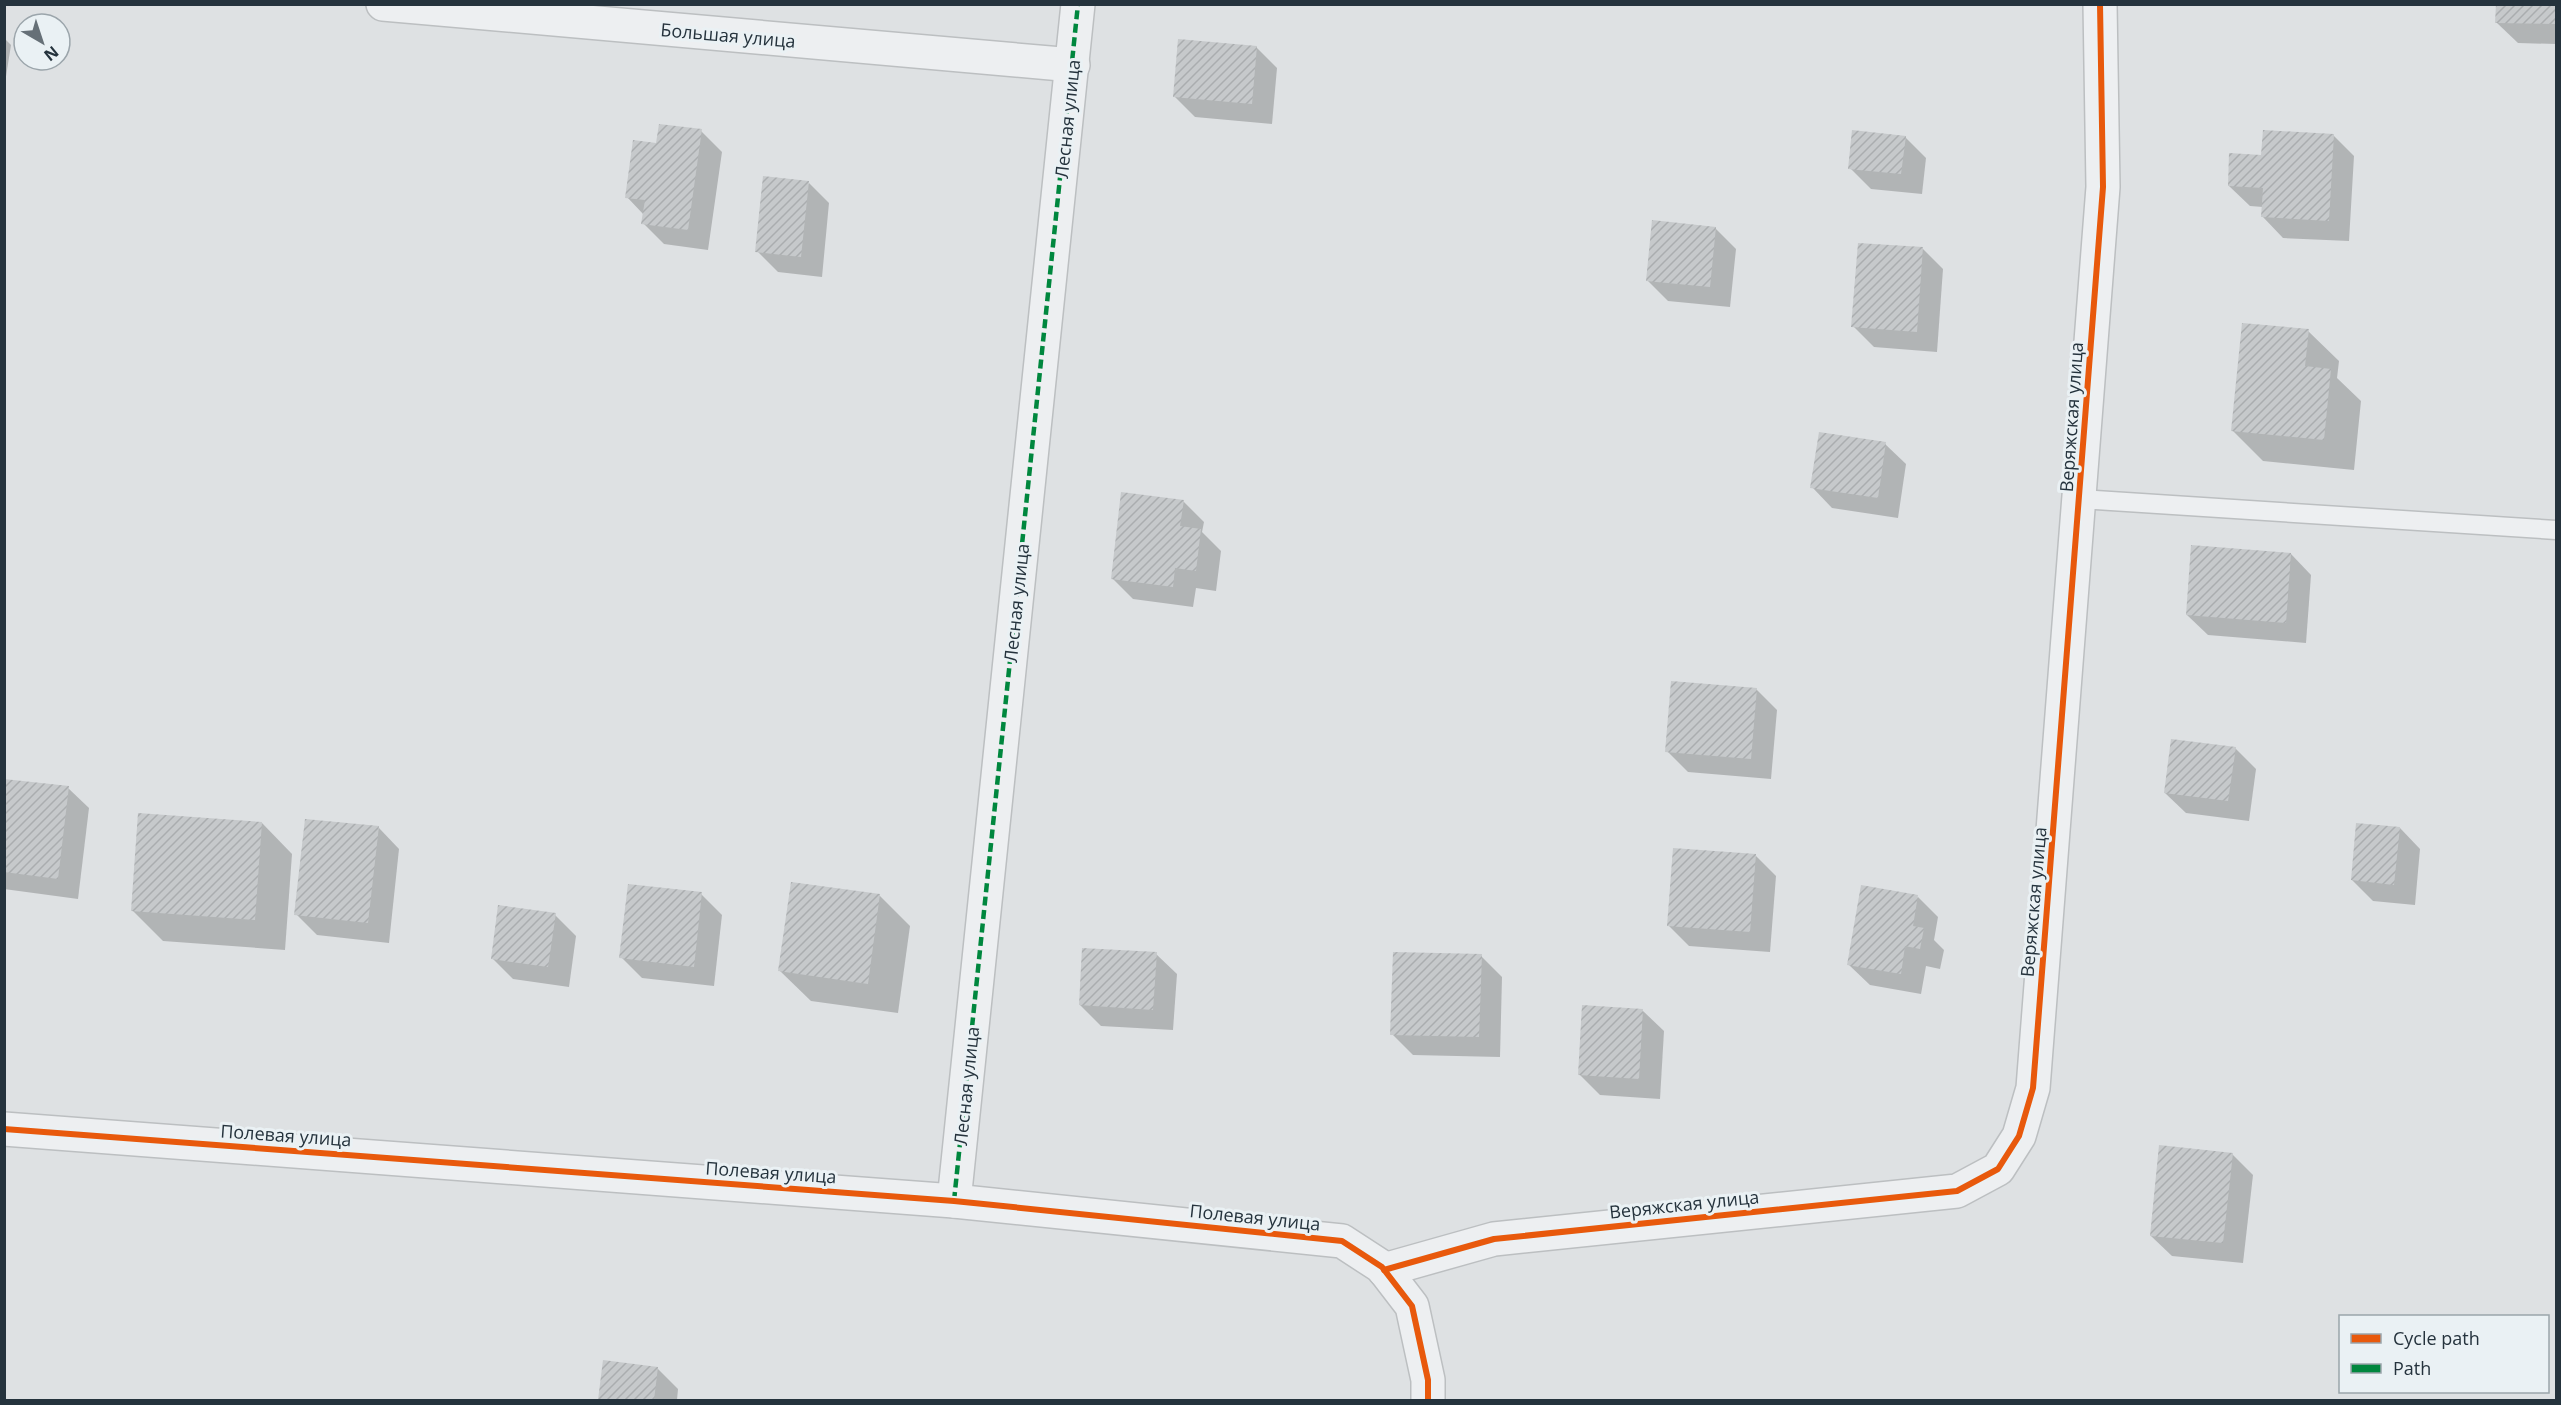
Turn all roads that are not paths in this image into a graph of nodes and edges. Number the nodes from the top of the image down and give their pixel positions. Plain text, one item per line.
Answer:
1 (383, 4) edge
2 (1078, 4) edge
3 (2100, 4) edge
4 (1073, 65) junction
5 (2080, 499) junction
6 (2556, 530) edge
7 (4, 1129) edge
8 (954, 1201) junction
9 (1384, 1270) junction
10 (1428, 1401) edge

1 - 4 street, Большая улица
2 - 4 street, Лесная улица
3 - 5 street, Веряжская улица
4 - 8 street, Лесная улица
5 - 6 lane
5 - 9 street, Веряжская улица
7 - 8 street, Полевая улица
8 - 9 street, Полевая улица
9 - 10 street, Полевая улица

